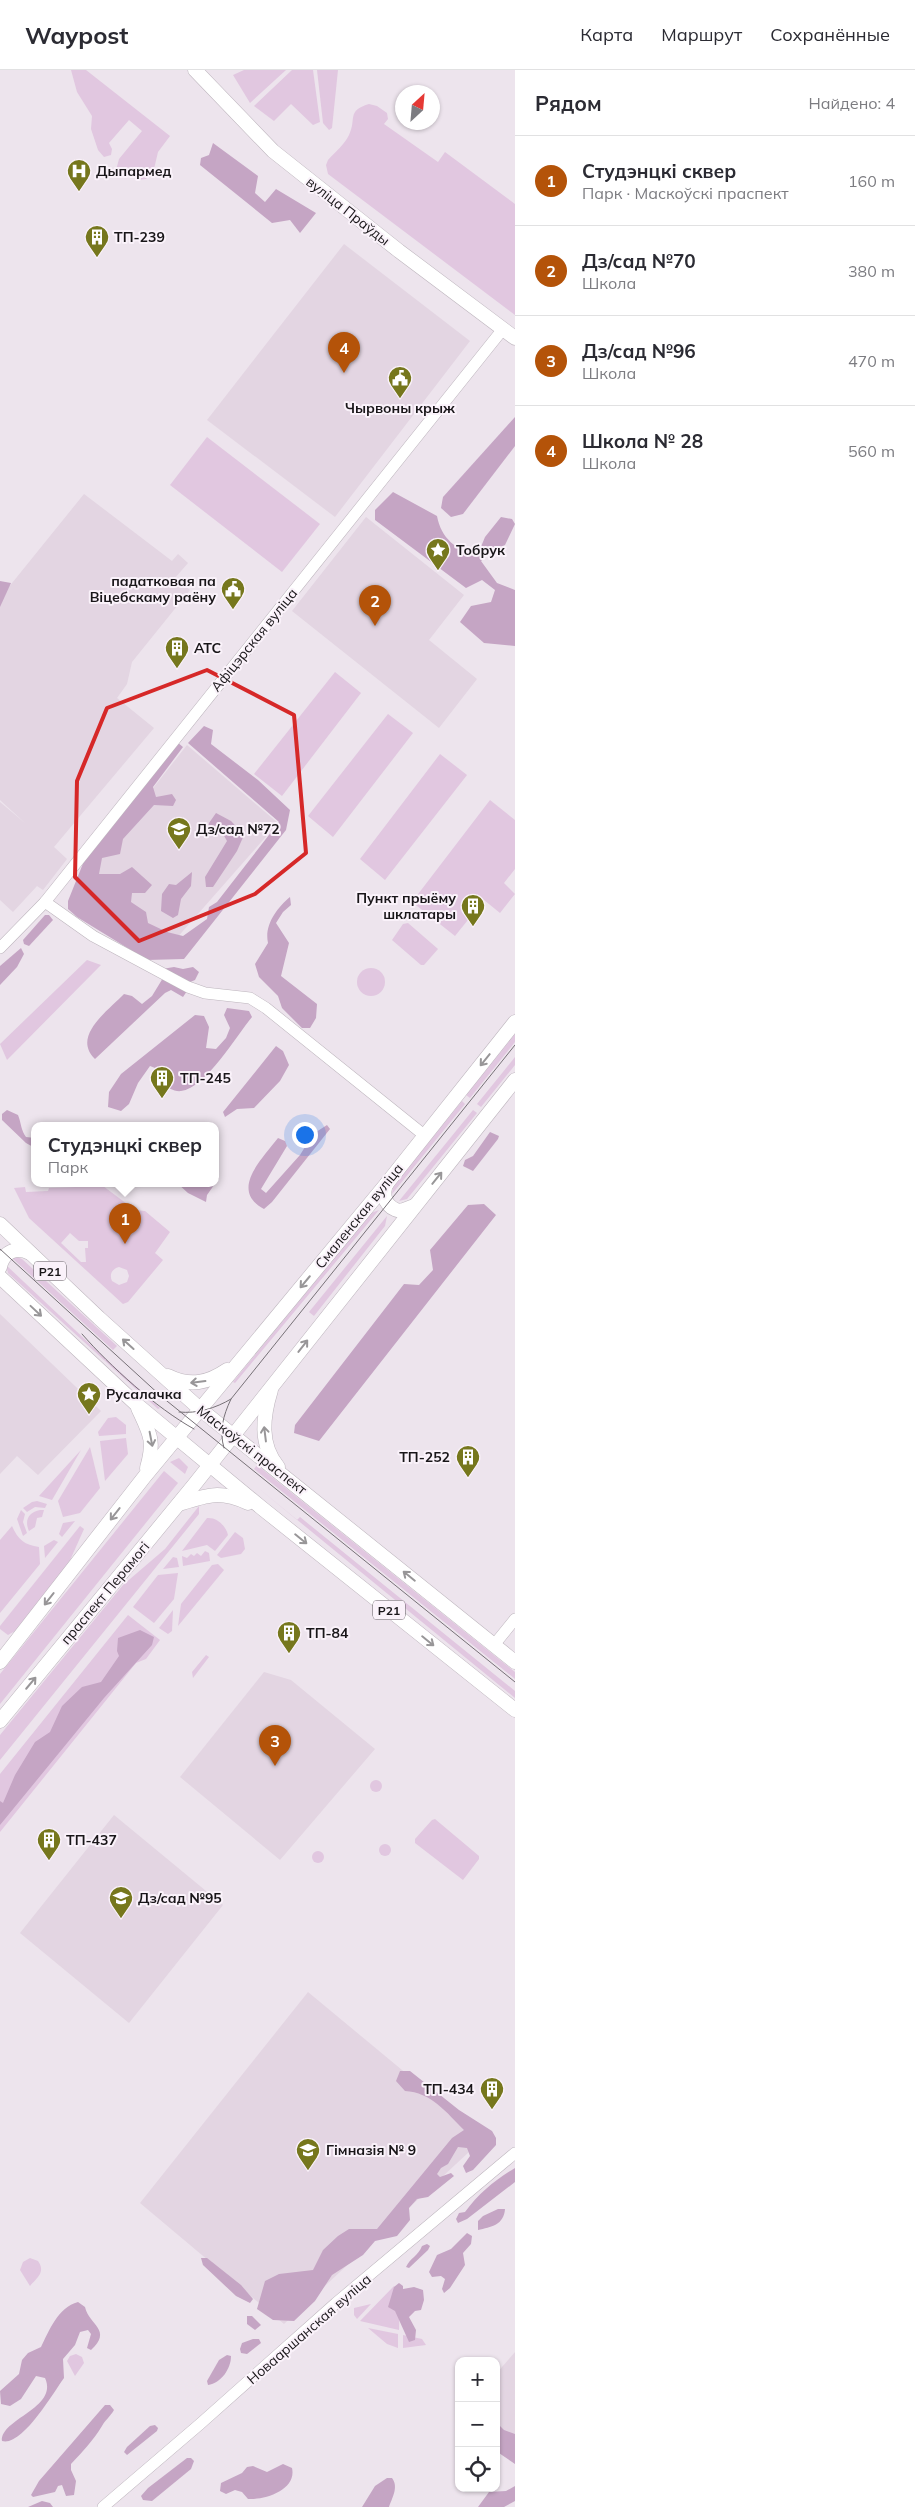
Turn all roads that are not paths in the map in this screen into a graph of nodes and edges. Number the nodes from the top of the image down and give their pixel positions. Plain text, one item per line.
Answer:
1 (194, 70) edge
2 (503, 329) junction
3 (515, 338) edge
4 (45, 902) junction
5 (0, 948) edge
6 (515, 1022) edge
7 (515, 1080) edge
8 (424, 1135) junction
9 (388, 1182) junction
10 (414, 1206) junction
11 (365, 1210) junction
12 (2, 1226) edge
13 (393, 1233) junction
14 (0, 1252) edge
15 (32, 1255) junction
16 (0, 1268) edge
17 (3, 1281) edge
18 (238, 1363) junction
19 (156, 1370) junction
20 (273, 1384) junction
21 (136, 1404) junction
22 (200, 1409) junction
23 (233, 1435) junction
24 (176, 1437) junction
25 (210, 1465) junction
26 (145, 1476) junction
27 (286, 1477) junction
28 (179, 1504) junction
29 (263, 1509) junction
30 (515, 1619) edge
31 (494, 1645) junction
32 (0, 1662) edge
33 (515, 1662) edge
34 (515, 1710) edge
35 (0, 1721) edge
36 (515, 2152) edge
37 (103, 2507) edge

1 - 2 main road, вуліца Праўды
2 - 3 main road, вуліца Праўды
2 - 4 street, Афіцэрская вуліца
4 - 5 street, Афіцэрская вуліца
4 - 8 street
6 -> 8 main road, Смаленская вуліца
10 -> 7 main road
8 - 9 main road, Смаленская вуліца
9 - 10 main road
9 - 11 main road, Смаленская вуліца
10 - 13 main road
11 - 13 main road
11 -> 18 main road, Смаленская вуліца
12 - 14 main road
12 - 15 main road, Маскоўскі праспект / Р21
20 -> 13 main road
15 - 16 main road
19 -> 15 main road, Маскоўскі праспект / Р21
16 - 17 main road
17 -> 21 main road, Р21
18 -> 19 main road
18 - 22 main road, Смаленская вуліца
19 - 22 main road, Маскоўскі праспект / Р21
20 - 23 main road
27 -> 20 main road
21 - 24 main road, Р21
21 -> 26 main road
22 - 23 main road, Маскоўскі праспект / Р21
22 - 24 main road
23 - 25 main road
23 - 27 main road, Маскоўскі праспект / Р21
24 - 25 main road, Р21
24 - 26 main road
25 - 28 main road, праспект Перамогі
25 - 29 main road, Р21
26 -> 32 main road
31 -> 27 main road, Маскоўскі праспект / Р21
28 - 29 main road
35 -> 28 main road, праспект Перамогі
29 -> 34 main road, Р21
30 - 31 street
31 - 33 main road, Маскоўскі праспект / Р21
36 - 37 street, Новааршанская вуліца

